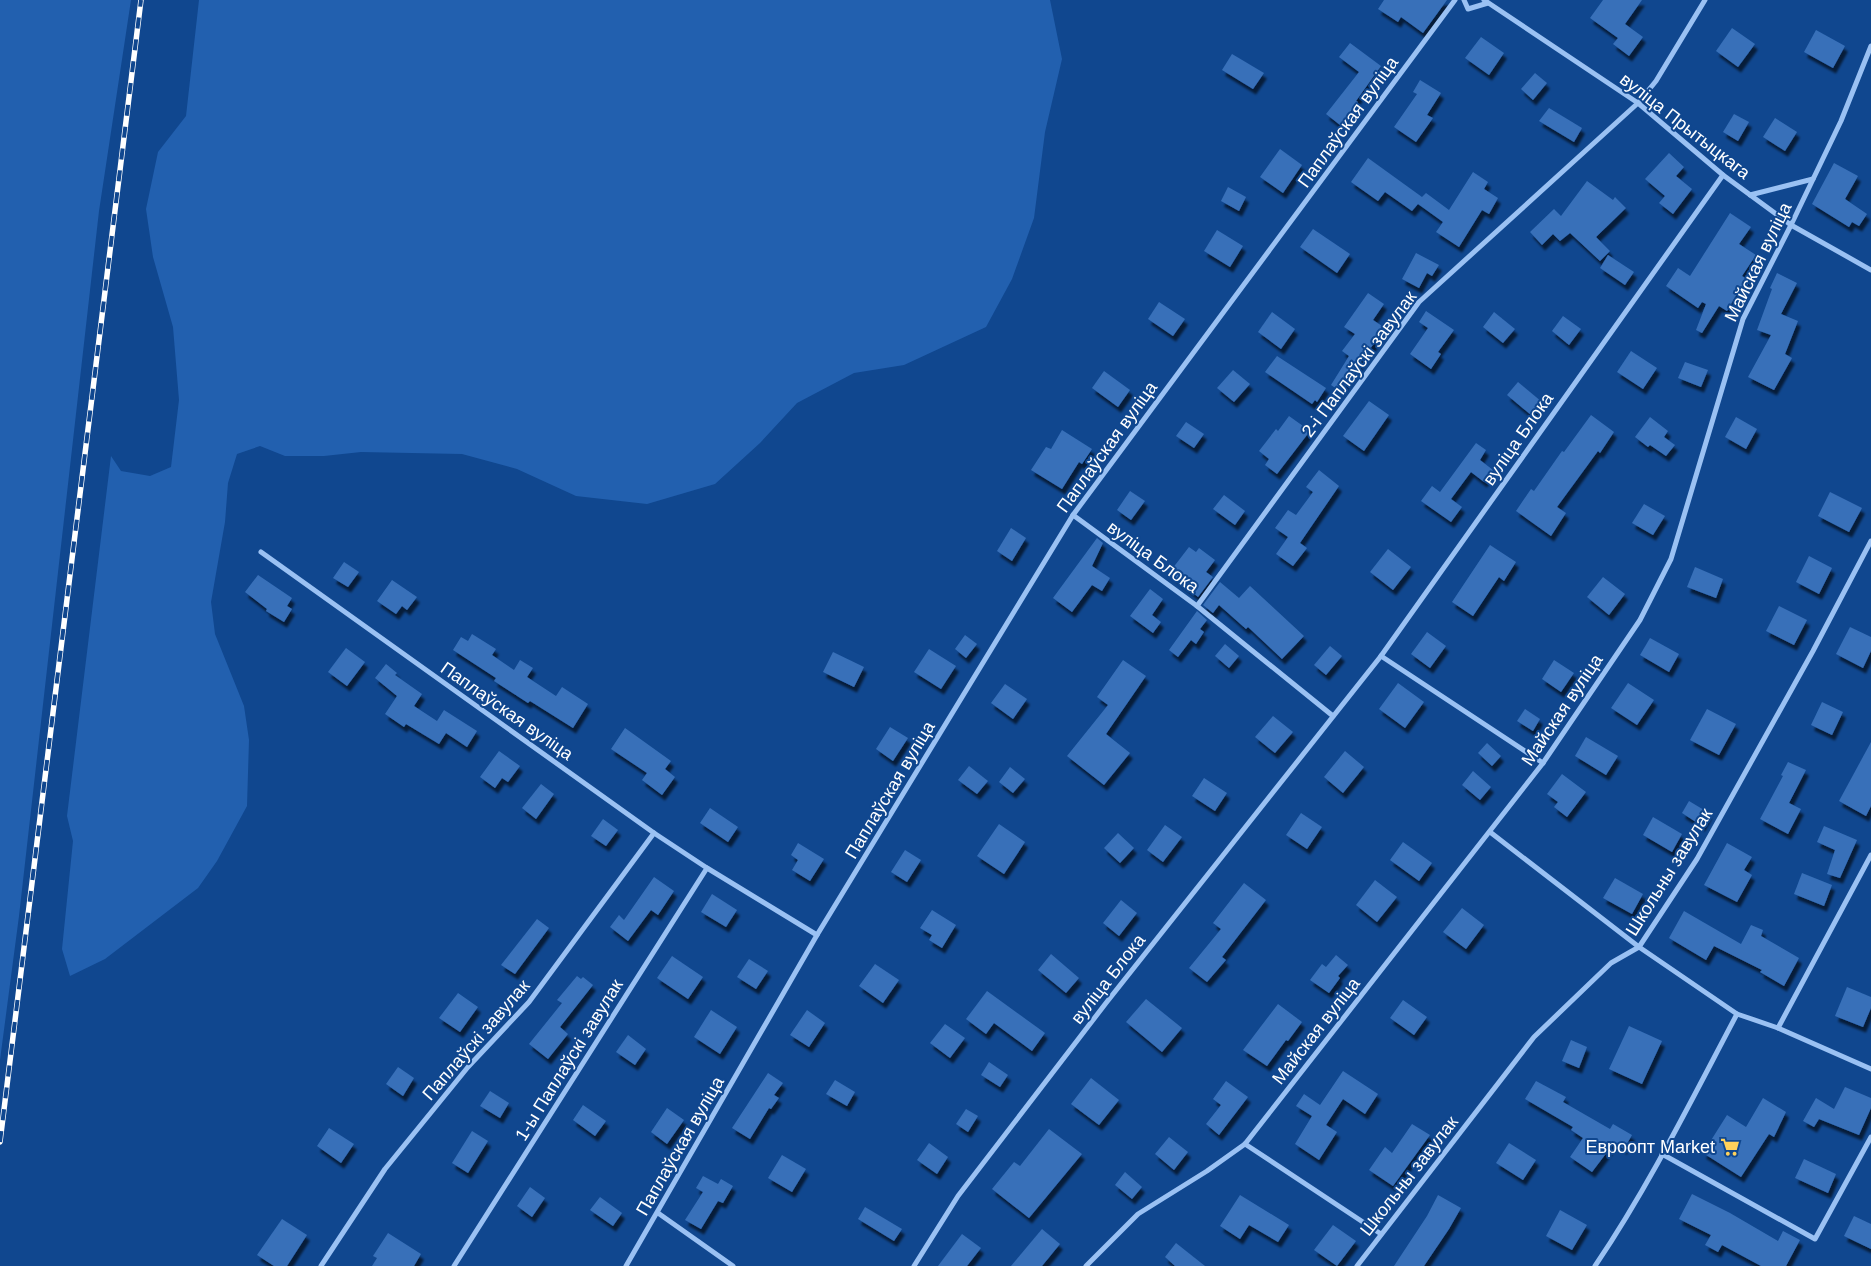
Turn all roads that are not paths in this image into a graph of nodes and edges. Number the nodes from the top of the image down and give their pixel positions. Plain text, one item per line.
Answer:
1 (1455, 0) edge
2 (1464, 0) edge
3 (1705, 0) edge
4 (1486, 2) edge
5 (1871, 46) edge
6 (1638, 103) junction
7 (1723, 175) junction
8 (1813, 179) junction
9 (1750, 195) junction
10 (1791, 225) junction
11 (1871, 270) edge
12 (1073, 515) junction
13 (1871, 541) edge
14 (261, 552) dead end
15 (1197, 606) junction
16 (1381, 656) junction
17 (1333, 716) junction
18 (1543, 763) junction
19 (1490, 832) junction
20 (654, 833) junction
21 (1871, 856) edge
22 (707, 868) junction
23 (817, 935) junction
24 (1639, 947) junction
25 (1737, 1014) junction
26 (1778, 1028) junction
27 (1871, 1069) edge
28 (1871, 1137) edge
29 (1245, 1144) junction
30 (1662, 1154) junction
31 (658, 1214) junction
32 (1381, 1234) junction
33 (321, 1266) edge
34 (454, 1266) edge
35 (626, 1266) edge
36 (734, 1266) edge
37 (914, 1266) edge
38 (1086, 1266) edge
39 (1357, 1266) edge
40 (1595, 1266) edge

1 - 12 street, Паплаўская вуліца
2 - 4 street
3 - 6 street, 2-і Паплаўскі завулак
4 - 6 street, вуліца Прытыцкага
5 - 8 street, Майская вуліца
6 - 7 street, вуліца Прытыцкага
6 - 15 street, 2-і Паплаўскі завулак
7 - 9 street, вуліца Прытыцкага
7 - 16 street, вуліца Блока
8 - 9 street
8 - 10 street, Майская вуліца
9 - 10 street, вуліца Прытыцкага
10 - 11 street, вуліца Прытыцкага
10 - 18 street, Майская вуліца
12 - 15 street, вуліца Блока
12 - 23 street, Паплаўская вуліца
13 - 24 street, Школьны завулак
14 - 20 street, Паплаўская вуліца
15 - 17 street, вуліца Блока
16 - 17 street, вуліца Блока
16 - 18 street
17 - 37 street, вуліца Блока
18 - 19 street, Майская вуліца
19 - 24 street
19 - 29 street, Майская вуліца
20 - 22 street, Паплаўская вуліца
20 - 33 street, Паплаўскі завулак
21 - 26 street
22 - 23 street, Паплаўская вуліца
22 - 34 street, 1-ы Паплаўскі завулак
23 - 31 street, Паплаўская вуліца
24 - 25 street
24 - 32 street, Школьны завулак
25 - 26 street
25 - 30 street
26 - 27 street
28 - 30 street
29 - 32 street
29 - 38 street, Майская вуліца
30 - 40 street
31 - 35 street, Паплаўская вуліца
31 - 36 street
32 - 39 street, Школьны завулак

